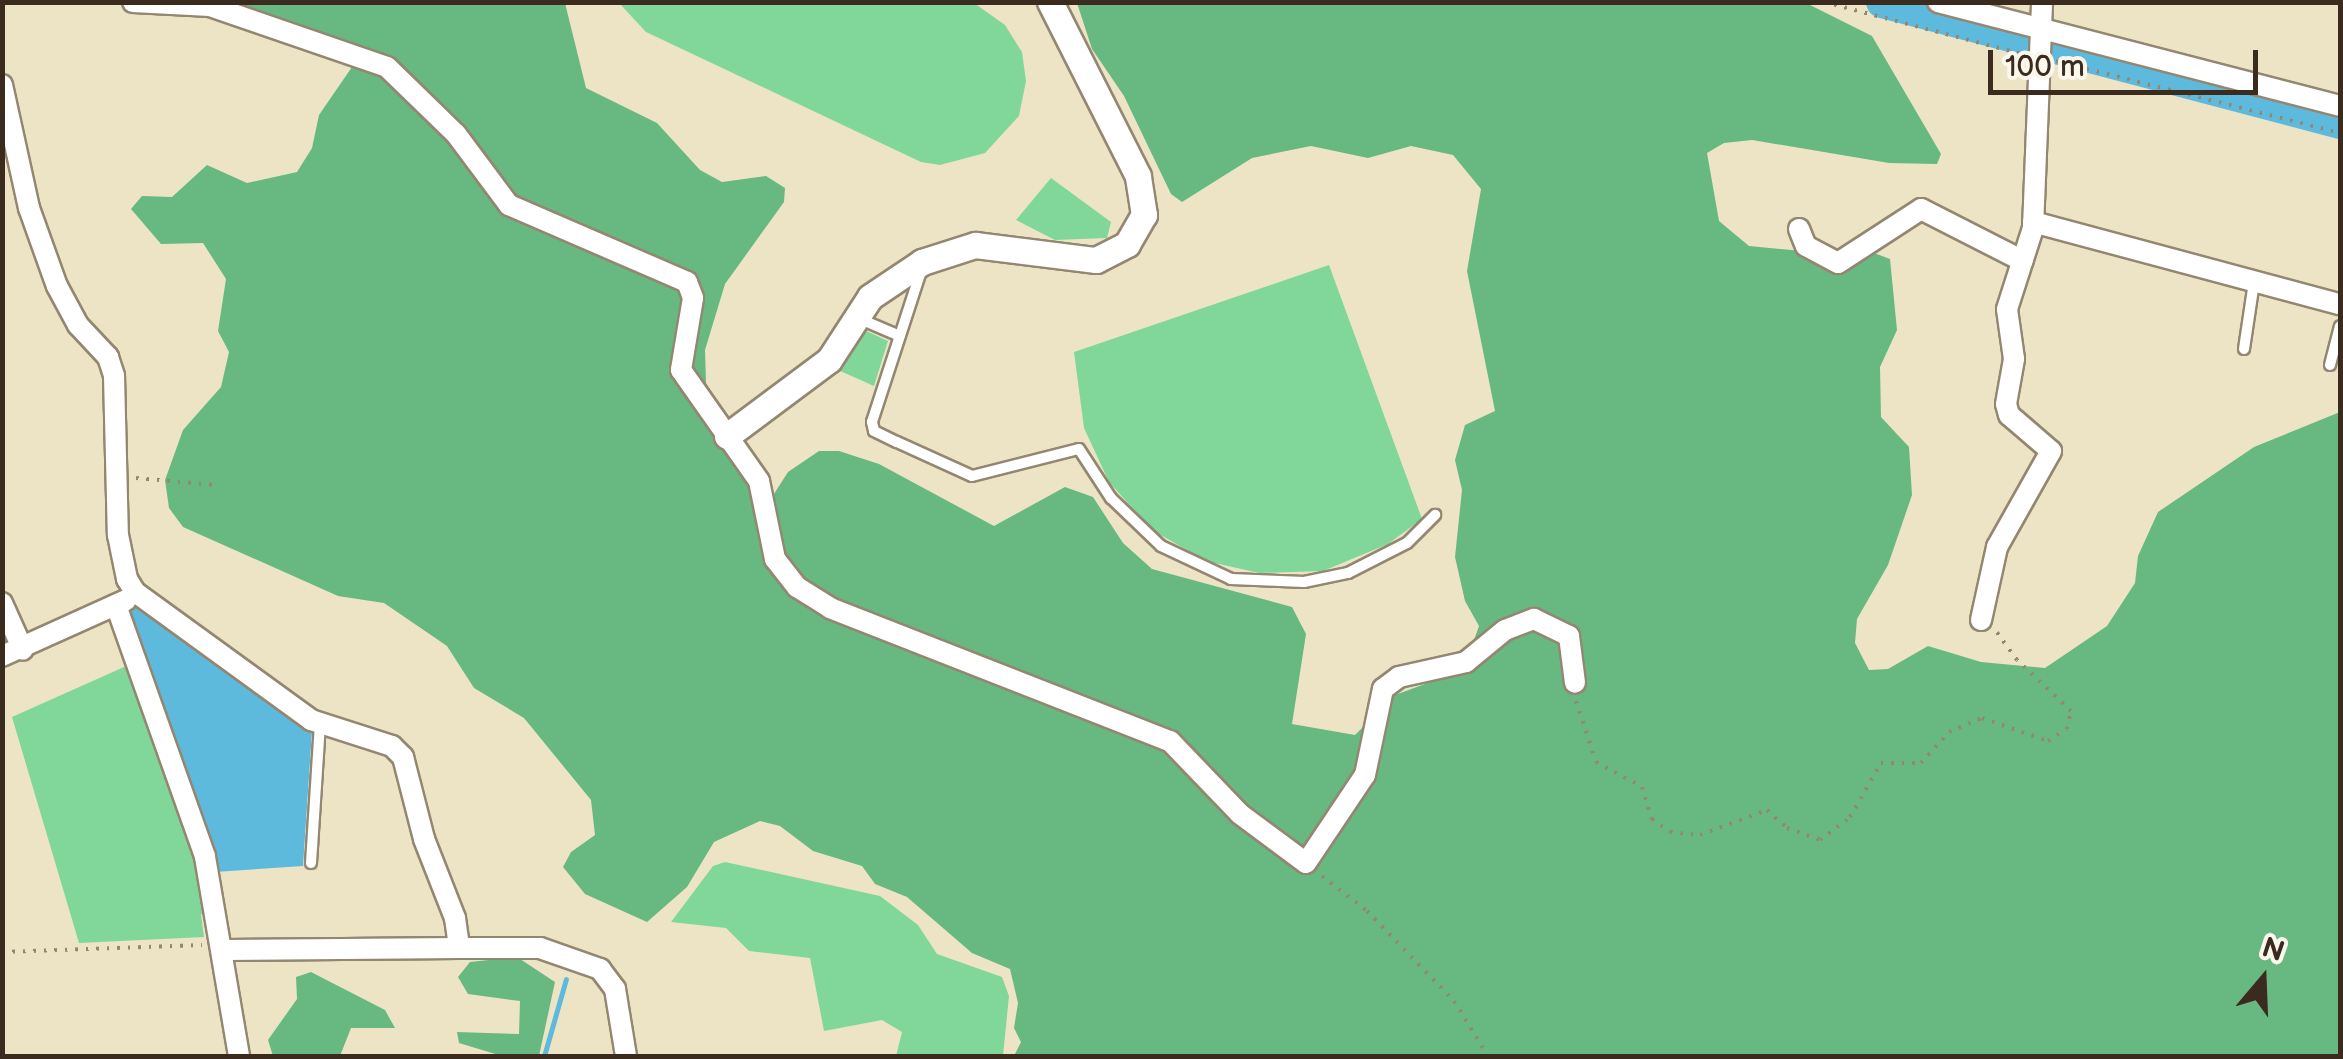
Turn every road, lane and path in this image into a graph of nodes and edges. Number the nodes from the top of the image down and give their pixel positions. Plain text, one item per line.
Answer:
1 (133, 2) edge
2 (1050, 2) edge
3 (1824, 2) edge
4 (1938, 2) edge
5 (2042, 2) edge
6 (2041, 28) junction
7 (2038, 58) junction
8 (2, 85) edge
9 (2340, 106) edge
10 (2340, 133) edge
11 (6, 134) edge
12 (2033, 222) junction
13 (1799, 228) dead end
14 (2023, 260) junction
15 (922, 262) junction
16 (2254, 282) junction
17 (2340, 304) edge
18 (854, 317) junction
19 (2340, 326) edge
20 (900, 336) junction
21 (2244, 349) dead end
22 (2330, 364) dead end
23 (727, 436) junction
24 (117, 477) junction
25 (216, 485) dead end
26 (1435, 515) dead end
27 (134, 592) junction
28 (2, 603) edge
29 (116, 606) junction
30 (1981, 620) joint
31 (13, 653) edge
32 (1575, 683) joint
33 (319, 723) junction
34 (311, 863) dead end
35 (1306, 864) junction
36 (225, 946) junction
37 (458, 948) junction
38 (2, 952) edge
39 (239, 1056) edge
40 (626, 1056) edge
41 (1488, 1056) edge

1 - 23 street
2 - 15 street
3 - 7 path
4 - 6 street
5 - 6 street
6 - 7 street
6 - 9 street
7 - 10 path
7 - 12 street
8 - 11 street
11 - 24 street
12 - 14 street
12 - 16 street
13 - 14 street
14 - 30 street
15 - 18 street
15 - 20 lane
16 - 17 street
16 - 21 lane
18 - 20 lane
18 - 23 street
19 - 22 lane
20 - 26 lane
23 - 35 street
24 - 25 path
24 - 27 street
27 - 29 street
27 - 33 street
28 - 31 street
29 - 31 street
29 - 36 street
30 - 32 path
32 - 35 street
33 - 34 lane
33 - 37 street
35 - 41 path
36 - 37 street
36 - 38 path
36 - 39 street
37 - 40 street

